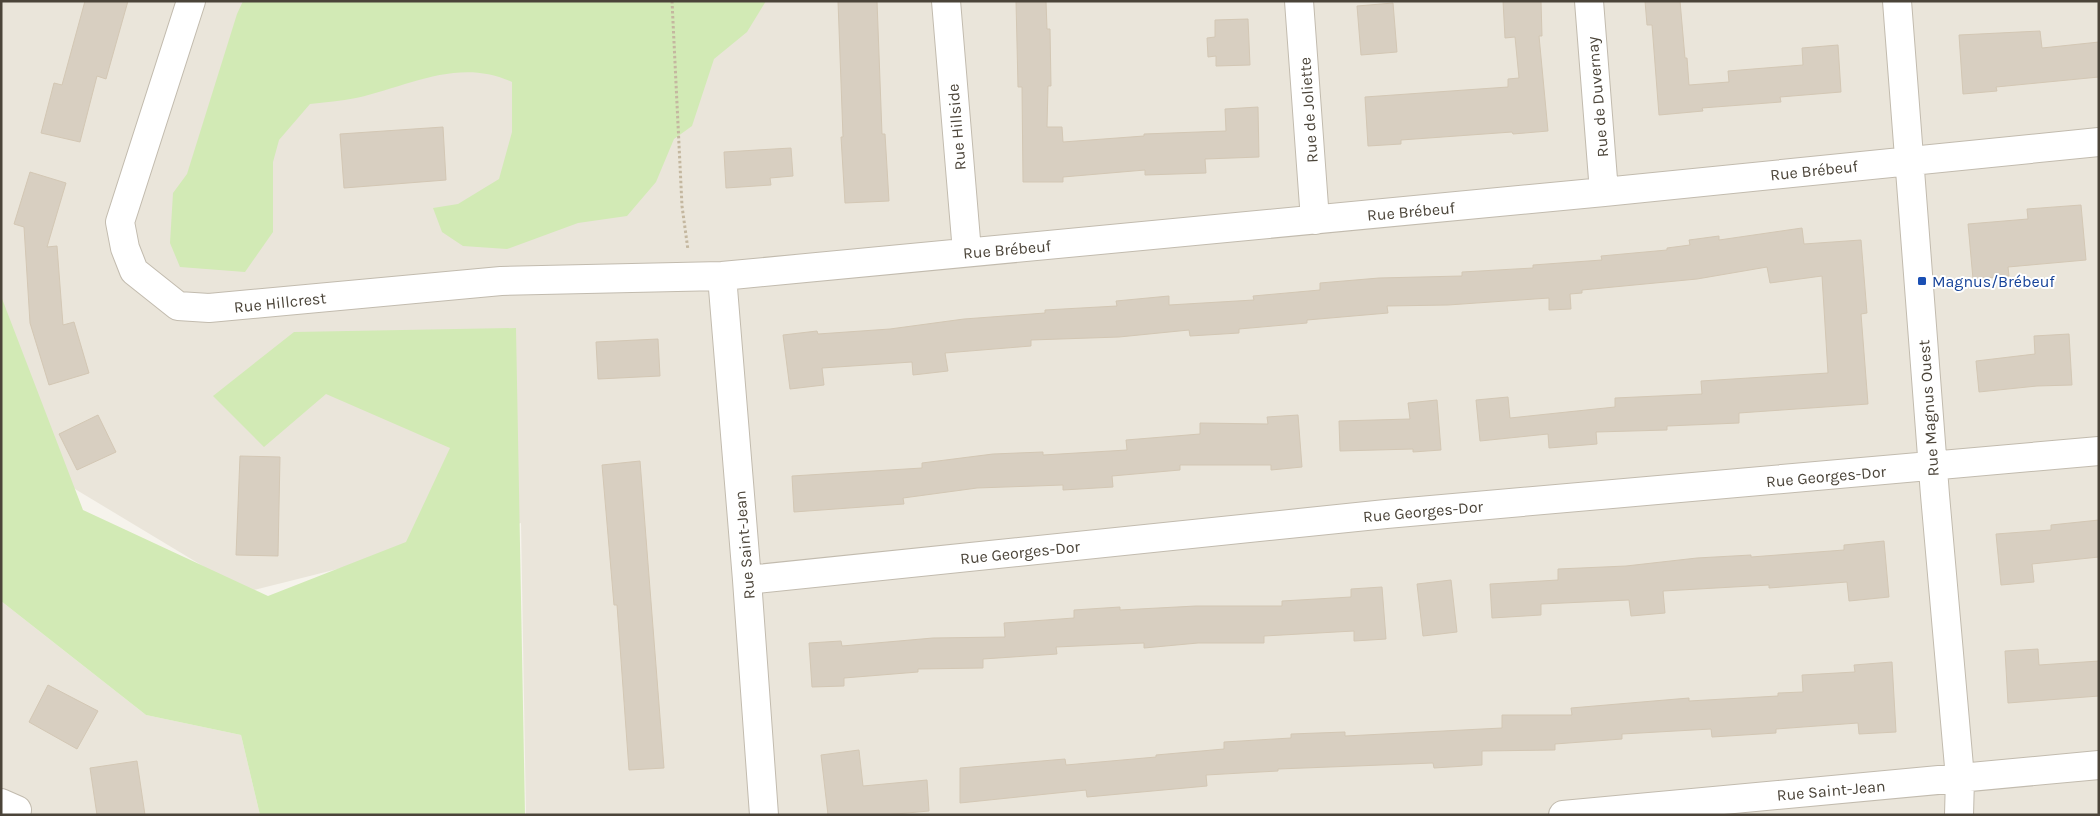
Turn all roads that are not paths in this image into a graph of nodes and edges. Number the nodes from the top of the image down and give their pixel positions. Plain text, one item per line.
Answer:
1 (191, 1) edge
2 (946, 1) edge
3 (1299, 1) edge
4 (1588, 1) edge
5 (1897, 1) edge
6 (2099, 142) edge
7 (1910, 160) junction
8 (1604, 192) junction
9 (1316, 220) junction
10 (967, 252) junction
11 (722, 276) junction
12 (2099, 451) edge
13 (1933, 467) junction
14 (747, 580) junction
15 (2099, 765) edge
16 (1960, 778) junction
17 (764, 815) edge
18 (1563, 815) edge
19 (1959, 815) edge

1 - 11 street, Rue Hillcrest
2 - 10 street, Rue Hillside
3 - 9 street, Rue de Joliette
4 - 8 street, Rue de Duvernay
5 - 7 street, Rue Magnus Ouest
6 - 7 street, Rue Brébeuf
7 - 8 street, Rue Brébeuf
7 - 13 street, Rue Magnus Ouest
8 - 9 street, Rue Brébeuf
9 - 10 street, Rue Brébeuf
10 - 11 street, Rue Brébeuf
11 - 14 street, Rue Saint-Jean
12 - 13 street, Rue Georges-Dor
13 - 14 street, Rue Georges-Dor
13 - 16 street, Rue Magnus Ouest
14 - 17 street, Rue Saint-Jean
15 - 16 street, Rue Saint-Jean
16 - 18 street, Rue Saint-Jean
16 - 19 street, Rue Magnus Ouest

